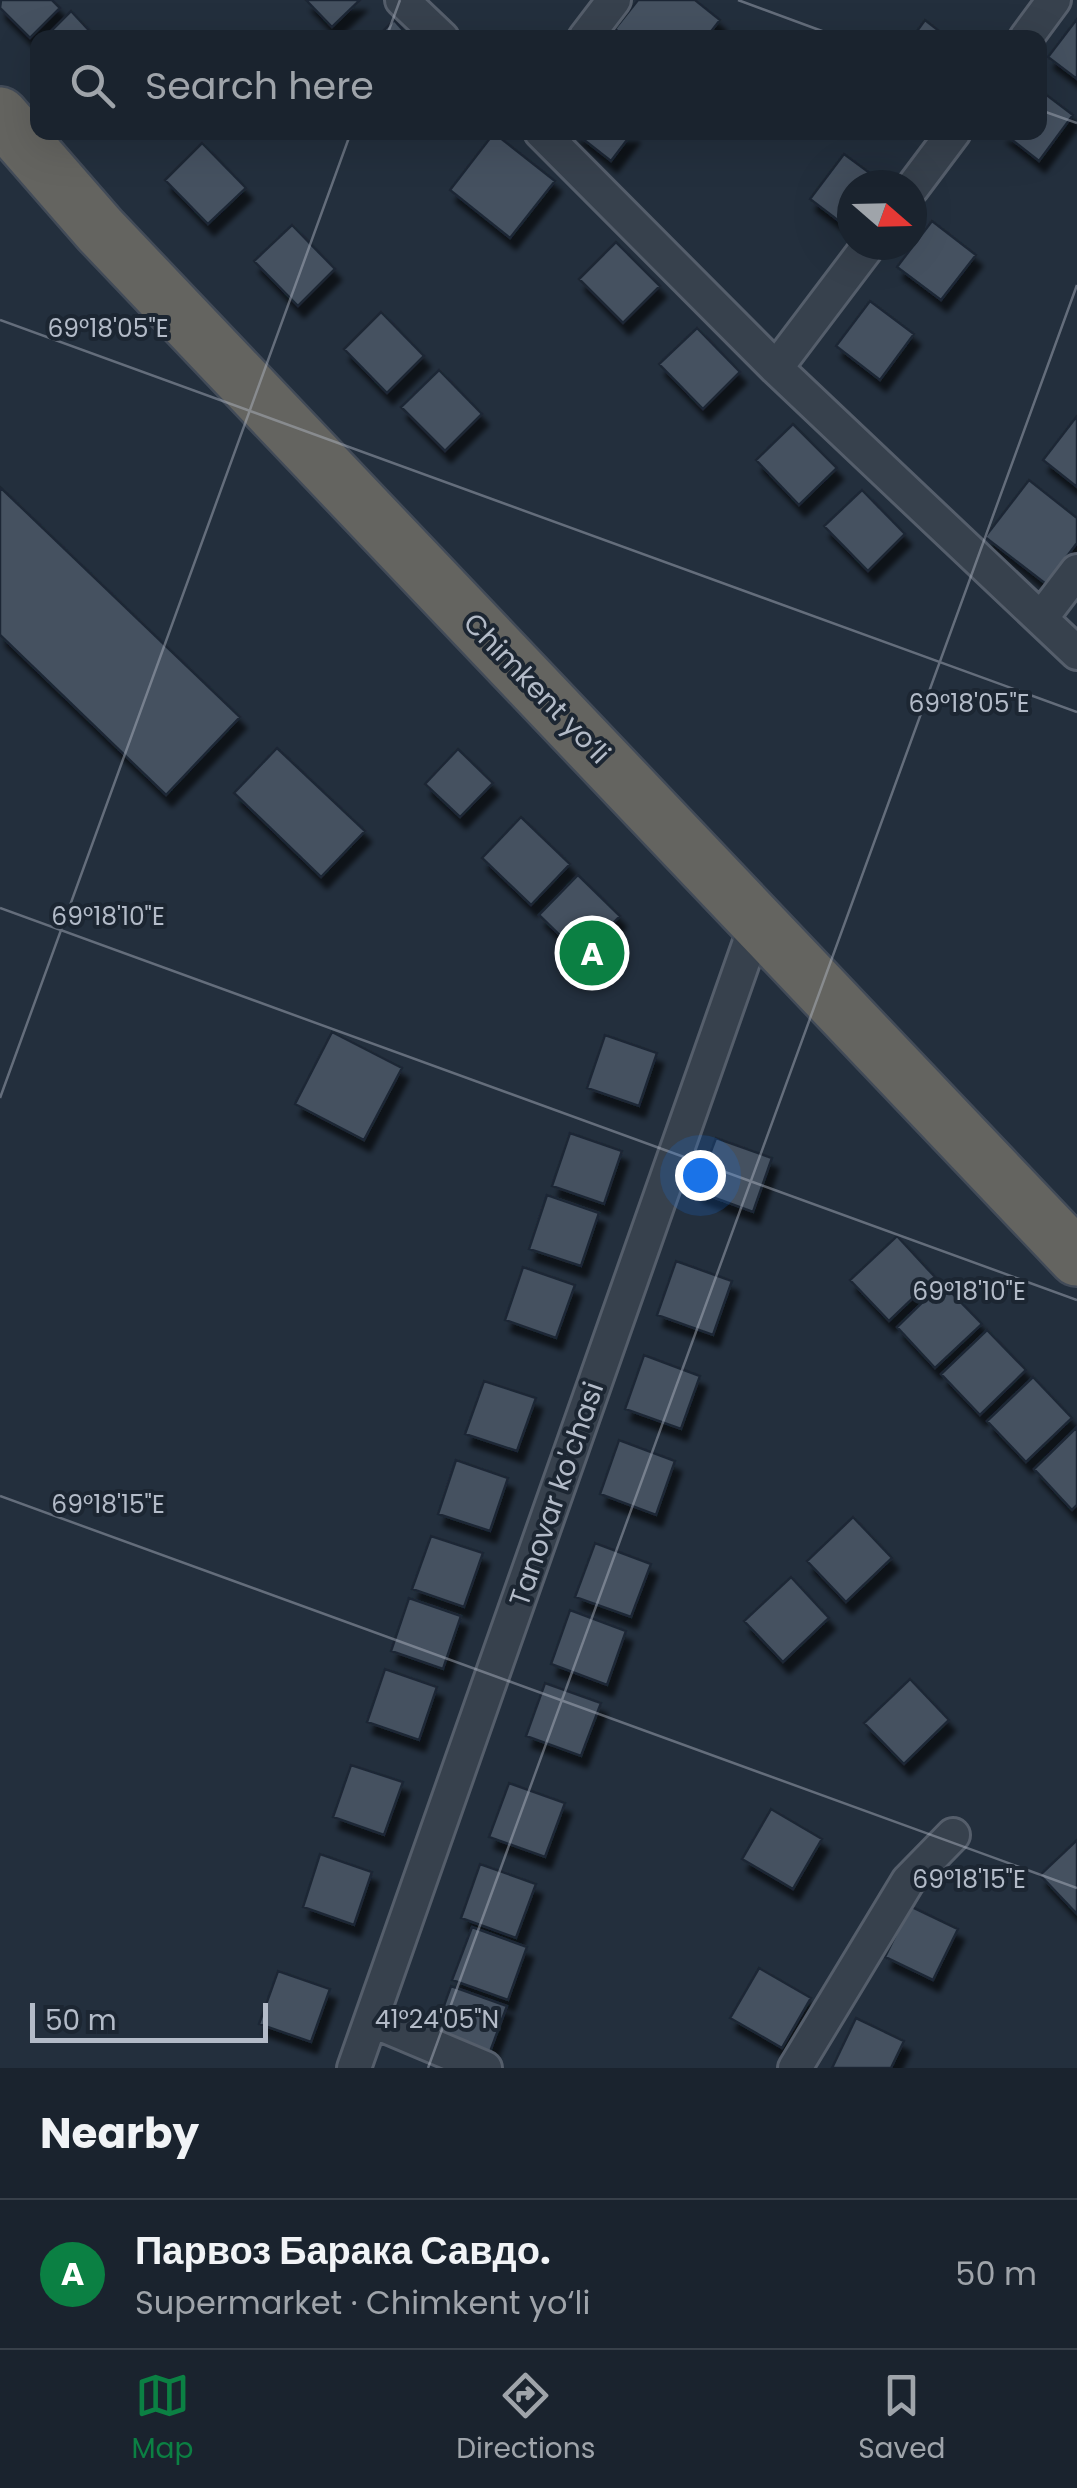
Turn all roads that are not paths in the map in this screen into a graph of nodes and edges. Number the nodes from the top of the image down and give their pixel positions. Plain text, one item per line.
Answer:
1 (402, 0) edge
2 (614, 0) edge
3 (1054, 0) edge
4 (434, 30) edge
5 (590, 30) edge
6 (1032, 30) edge
7 (0, 115) edge
8 (549, 140) edge
9 (948, 140) edge
10 (926, 170) edge
11 (858, 260) edge
12 (776, 368) junction
13 (1077, 571) edge
14 (1042, 617) junction
15 (1077, 653) edge
16 (758, 919) junction
17 (1077, 1258) edge
18 (952, 1835) dead end
19 (371, 2020) junction
20 (354, 2068) edge
21 (485, 2068) edge
22 (796, 2068) edge

1 - 4 street
2 - 5 street
3 - 6 street
7 - 16 highway, Chimkent yo‘li
8 - 12 street
9 - 10 street
11 - 12 street
12 - 14 street
13 - 14 street
14 - 15 street
16 - 17 highway, Chimkent yo‘li
16 - 19 street, Tanovar ko'chasi
18 - 22 street
19 - 20 street, Tanovar ko'chasi
19 - 21 street

